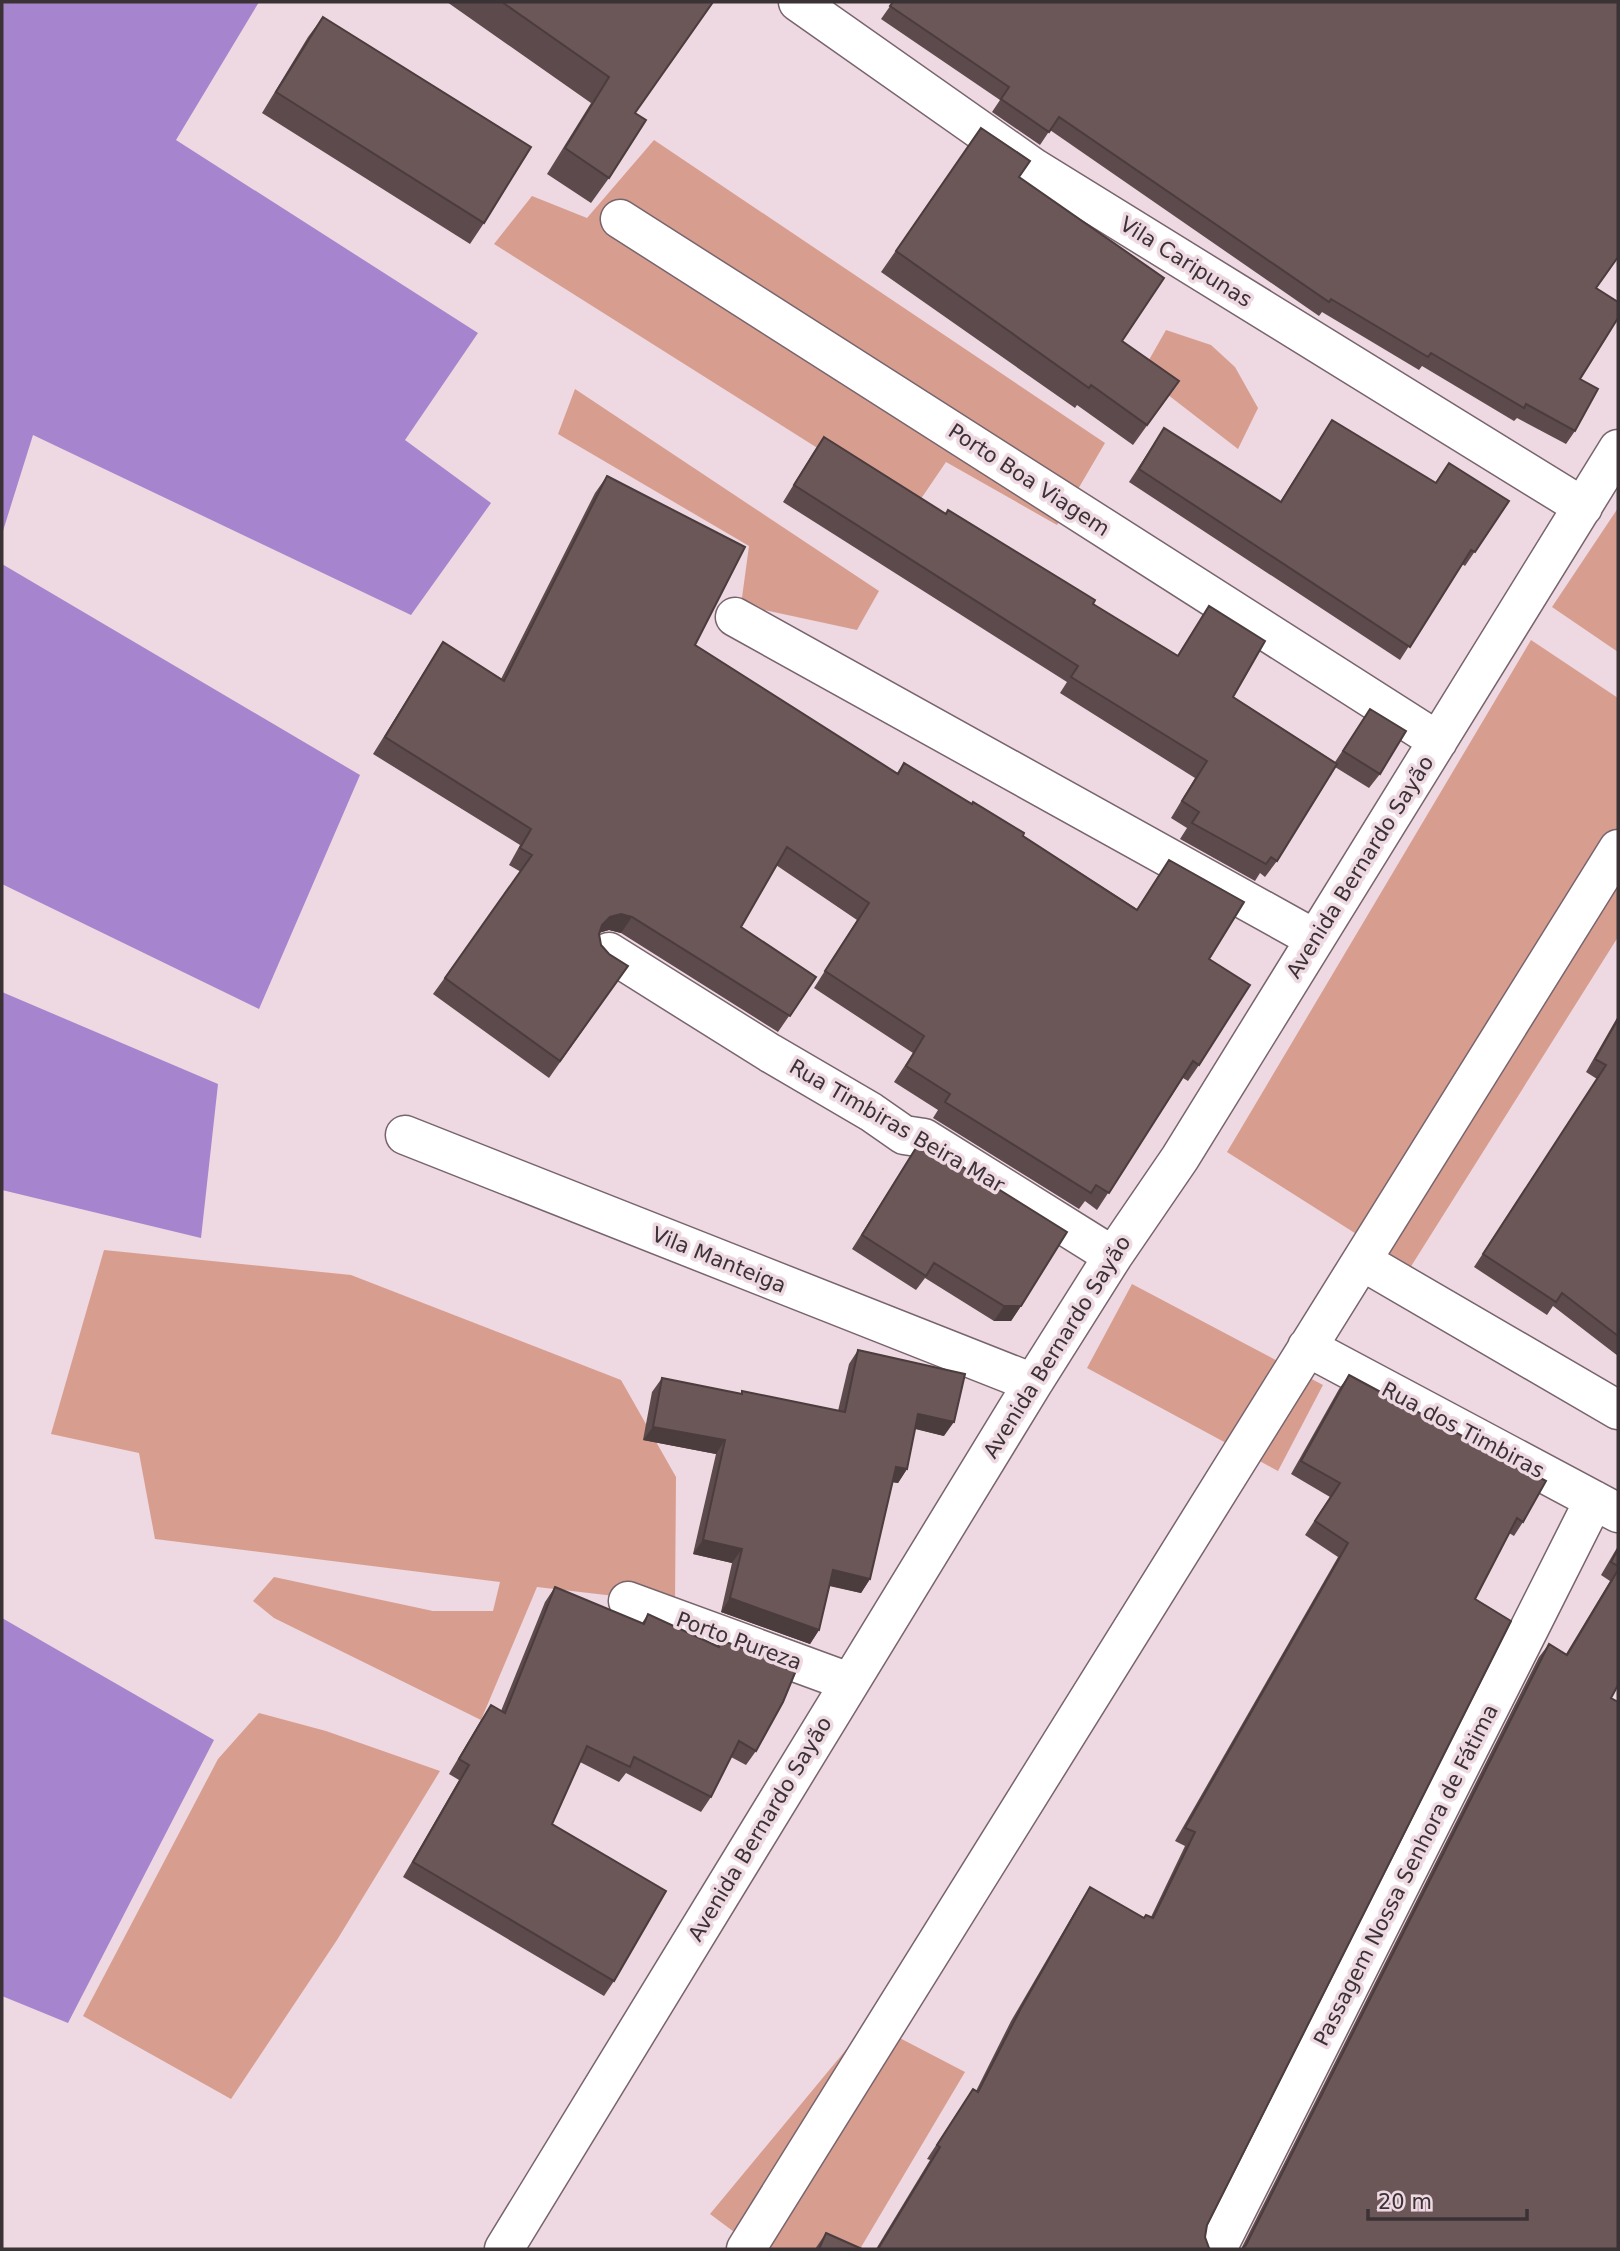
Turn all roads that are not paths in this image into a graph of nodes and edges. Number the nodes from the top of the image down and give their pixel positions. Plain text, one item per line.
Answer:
1 (798, 2) edge
2 (620, 219) dead end
3 (1618, 449) edge
4 (1583, 507) junction
5 (735, 617) dead end
6 (1438, 741) junction
7 (1618, 849) edge
8 (1315, 939) junction
9 (610, 952) edge
10 (405, 1135) dead end
11 (1113, 1256) junction
12 (1362, 1261) junction
13 (1307, 1347) junction
14 (1033, 1383) junction
15 (1618, 1410) edge
16 (1606, 1506) edge
17 (628, 1601) dead end
18 (849, 1682) junction
19 (504, 2249) edge
20 (746, 2249) edge
21 (1217, 2249) edge

1 - 4 street, Vila Caripunas
2 - 6 street, Porto Boa Viagem
3 - 4 street, Avenida Bernardo Sayão
4 - 6 street, Avenida Bernardo Sayão
5 - 8 street
6 - 8 street, Avenida Bernardo Sayão
7 - 12 street
8 - 11 street, Avenida Bernardo Sayão
9 - 11 street, Rua Timbiras Beira Mar
10 - 14 street, Vila Manteiga
11 - 14 street, Avenida Bernardo Sayão
12 - 13 street
12 - 15 street
13 - 16 street, Rua dos Timbiras
13 - 20 street
14 - 18 street, Avenida Bernardo Sayão
16 - 21 street, Passagem Nossa Senhora de Fátima
17 - 18 street, Porto Pureza
18 - 19 street, Avenida Bernardo Sayão

